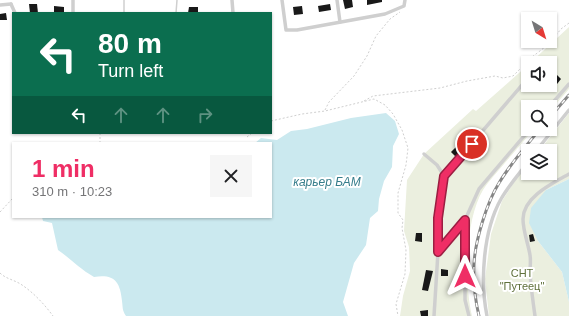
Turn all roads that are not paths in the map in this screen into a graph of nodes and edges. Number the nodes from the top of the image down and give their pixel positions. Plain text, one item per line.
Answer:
1 (73, 0) edge
2 (124, 0) edge
3 (177, 0) edge
4 (232, 0) edge
5 (282, 0) edge
6 (336, 0) edge
7 (405, 0) edge
8 (13, 2) edge
9 (0, 5) edge
10 (15, 12) edge
11 (73, 12) edge
12 (124, 12) edge
13 (176, 12) edge
14 (233, 12) edge
15 (340, 22) junction
16 (569, 84) edge
17 (521, 86) edge
18 (555, 100) edge
19 (569, 110) edge
20 (524, 136) edge
21 (542, 144) edge
22 (424, 154) dead end
23 (521, 171) edge
24 (569, 174) edge
25 (444, 176) junction
26 (465, 220) junction
27 (438, 252) junction
28 (434, 316) edge
29 (469, 316) edge
30 (488, 316) edge
31 (535, 316) edge

1 - 11 street
2 - 12 lane
3 - 13 lane
4 - 14 street
5 - 15 street
6 - 15 street
7 - 15 street
8 - 9 street
8 - 10 street
16 - 18 street
17 - 25 street
19 - 21 street
20 - 26 street
22 - 25 street
23 - 30 street
24 - 31 street
25 - 27 street
26 - 27 street
26 - 29 street
27 - 28 street

